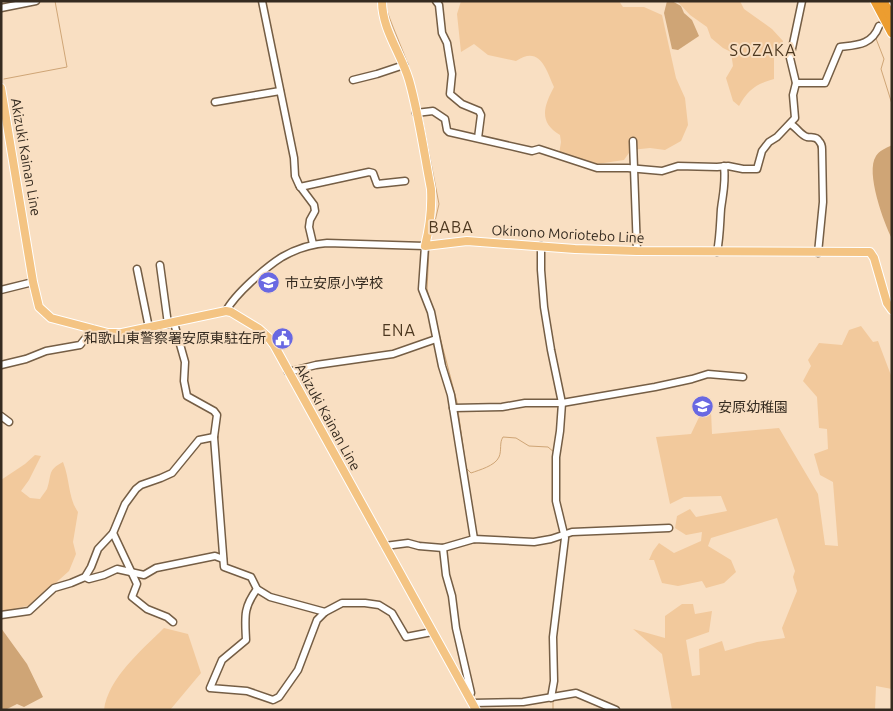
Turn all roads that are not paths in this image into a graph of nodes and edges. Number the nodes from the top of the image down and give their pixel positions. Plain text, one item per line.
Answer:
1 (36, 1) edge
2 (262, 1) edge
3 (382, 1) edge
4 (436, 1) edge
5 (802, 1) edge
6 (875, 1) edge
7 (883, 1) edge
8 (1, 8) edge
9 (892, 18) edge
10 (879, 26) dead end
11 (892, 33) edge
12 (404, 65) junction
13 (353, 80) dead end
14 (796, 83) junction
15 (1, 88) edge
16 (280, 91) junction
17 (215, 102) dead end
18 (416, 113) junction
19 (790, 124) junction
20 (478, 138) junction
21 (633, 141) dead end
22 (724, 166) junction
23 (634, 168) junction
24 (405, 181) dead end
25 (300, 187) junction
26 (313, 244) junction
27 (425, 246) junction
28 (541, 246) junction
29 (637, 251) junction
30 (717, 252) junction
31 (818, 253) junction
32 (160, 265) dead end
33 (137, 269) dead end
34 (33, 282) junction
35 (1, 290) edge
36 (892, 310) edge
37 (226, 311) junction
38 (171, 324) junction
39 (149, 328) junction
40 (93, 329) junction
41 (436, 339) junction
42 (1, 365) edge
43 (288, 372) junction
44 (743, 377) dead end
45 (562, 403) junction
46 (453, 408) junction
47 (1, 416) edge
48 (9, 422) dead end
49 (214, 437) junction
50 (669, 528) dead end
51 (113, 533) junction
52 (564, 534) junction
53 (474, 539) junction
54 (385, 546) junction
55 (443, 548) junction
56 (223, 559) junction
57 (131, 572) junction
58 (84, 576) junction
59 (257, 588) junction
60 (325, 612) junction
61 (1, 615) edge
62 (172, 622) dead end
63 (432, 632) junction
64 (551, 698) junction
65 (472, 703) edge
66 (616, 710) edge

1 - 8 street
2 - 16 street
3 - 12 main road
4 - 20 street
5 - 14 street
6 - 11 highway
7 - 9 highway
10 - 14 street
12 - 13 street
12 - 18 main road
14 - 19 street
15 - 34 main road, Akizuki Kainan Line
16 - 17 street
16 - 25 street
18 - 20 street
18 - 27 main road
19 - 22 street
19 - 31 street
20 - 23 street
21 - 23 street
22 - 23 street
22 - 30 street
23 - 29 street
24 - 25 street
25 - 26 street
26 - 27 street
26 - 37 street
27 - 28 main road, Okinono Moriotebo Line
27 - 41 street
28 - 29 main road, Okinono Moriotebo Line
28 - 45 street
29 - 30 main road, Okinono Moriotebo Line
30 - 31 main road, Okinono Moriotebo Line
31 - 36 main road, Okinono Moriotebo Line
32 - 38 street
33 - 39 street
34 - 35 street
34 - 40 main road, Akizuki Kainan Line
37 - 38 main road, Akizuki Kainan Line
37 - 43 main road, Akizuki Kainan Line
38 - 39 main road, Akizuki Kainan Line
38 - 49 street
39 - 40 main road, Akizuki Kainan Line
40 - 42 street
41 - 43 street
41 - 46 street
43 - 54 main road, Akizuki Kainan Line
44 - 45 street
45 - 46 street
45 - 52 street
46 - 53 street
47 - 48 street
49 - 51 street
49 - 56 street
50 - 52 street
51 - 57 street
51 - 58 street
52 - 53 street
52 - 64 street
53 - 55 street
54 - 55 street
54 - 63 main road, Akizuki Kainan Line
55 - 65 street
56 - 57 street
56 - 59 street
57 - 58 street
57 - 62 street
58 - 61 street
59 - 60 street
59 - 60 street
60 - 63 street
63 - 65 main road, Akizuki Kainan Line
64 - 65 street
64 - 66 street

